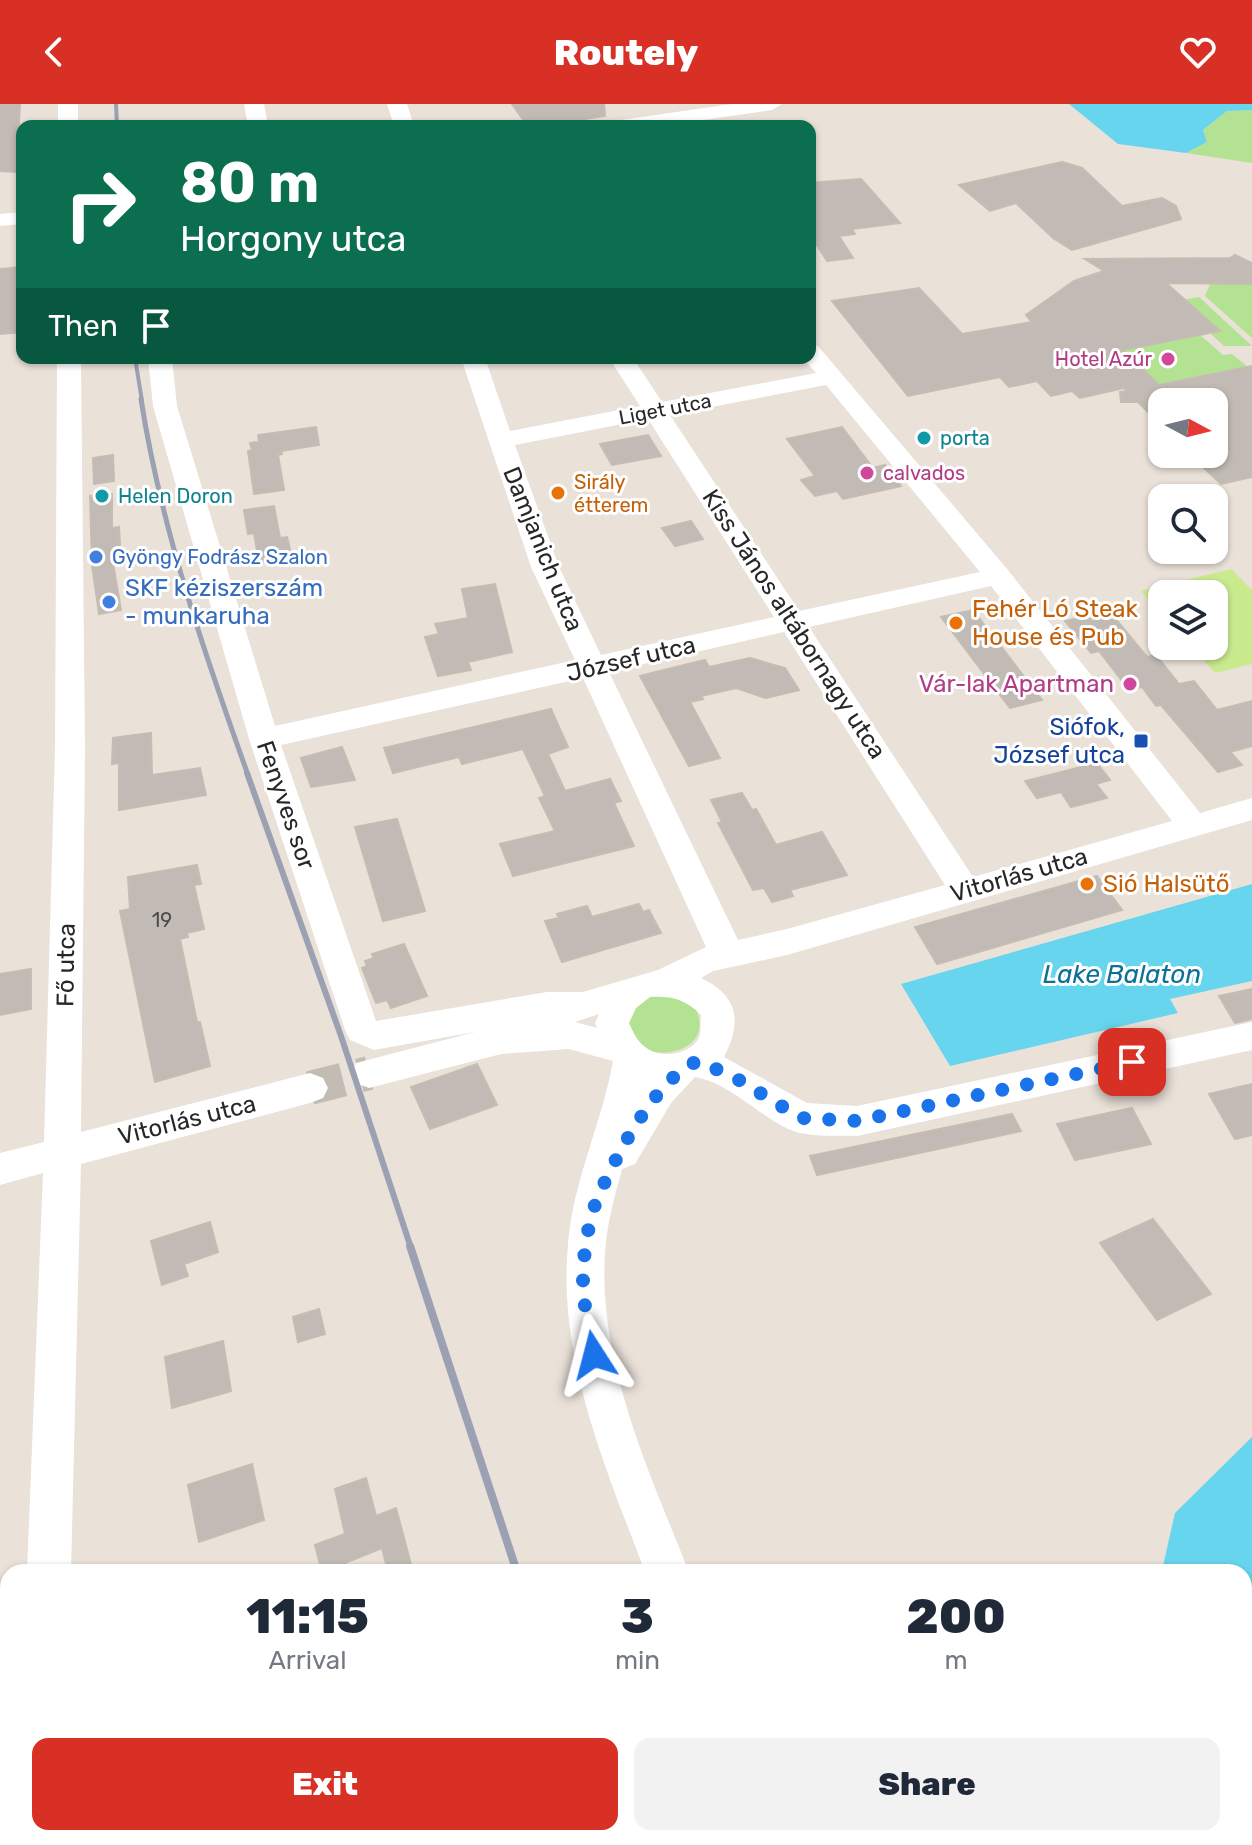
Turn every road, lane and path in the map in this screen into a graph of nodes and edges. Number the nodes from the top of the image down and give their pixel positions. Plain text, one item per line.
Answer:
1 (772, 104) edge
2 (665, 120) edge
3 (816, 359) edge
4 (69, 364) edge
5 (161, 364) edge
6 (475, 364) edge
7 (625, 364) edge
8 (830, 377) junction
9 (656, 410) junction
10 (501, 440) junction
11 (998, 576) junction
12 (794, 621) junction
13 (592, 668) junction
14 (264, 739) junction
15 (1252, 809) edge
16 (1193, 826) junction
17 (965, 890) junction
18 (787, 942) junction
19 (724, 953) junction
20 (650, 986) junction
21 (710, 1000) junction
22 (585, 1006) junction
23 (1252, 1036) edge
24 (501, 1040) junction
25 (626, 1054) junction
26 (699, 1055) junction
27 (369, 1073) tunnel mouth
28 (310, 1088) tunnel mouth
29 (63, 1151) junction
30 (0, 1169) edge
31 (597, 1199) junction
32 (49, 1564) edge
33 (664, 1564) edge

1 - 2 street
3 - 8 street
4 - 29 street, Fő utca
5 - 14 street, Fenyves sor
6 - 10 street, Damjanich utca
7 - 9 street, Kiss János altábornagy utca
8 - 9 street, Liget utca
8 - 11 street
9 - 10 street, Liget utca
9 - 12 street, Kiss János altábornagy utca
10 - 13 street, Damjanich utca
11 - 12 street, József utca
11 - 16 street
12 - 13 street, József utca
12 - 17 street, Kiss János altábornagy utca
13 - 14 street, József utca
13 - 19 street, Damjanich utca
14 - 22 street, Fenyves sor
15 - 16 street, Vitorlás utca
16 - 17 street, Vitorlás utca
17 - 18 street, Vitorlás utca
18 - 19 street, Vitorlás utca
18 - 21 street, Vitorlás utca
19 - 20 street, Vitorlás utca
20 - 21 street
20 - 22 street, Vitorlás utca
20 - 25 street, Vitorlás utca
21 - 26 street
22 - 24 street, Vitorlás utca
23 - 26 street
24 - 25 street, Vitorlás utca
24 - 27 street, Vitorlás utca
25 - 26 street, Vitorlás utca
25 - 31 street
26 - 31 street
28 - 29 street, Vitorlás utca
29 - 30 street, Vitorlás utca
29 - 32 street, Fő utca
31 - 33 street

